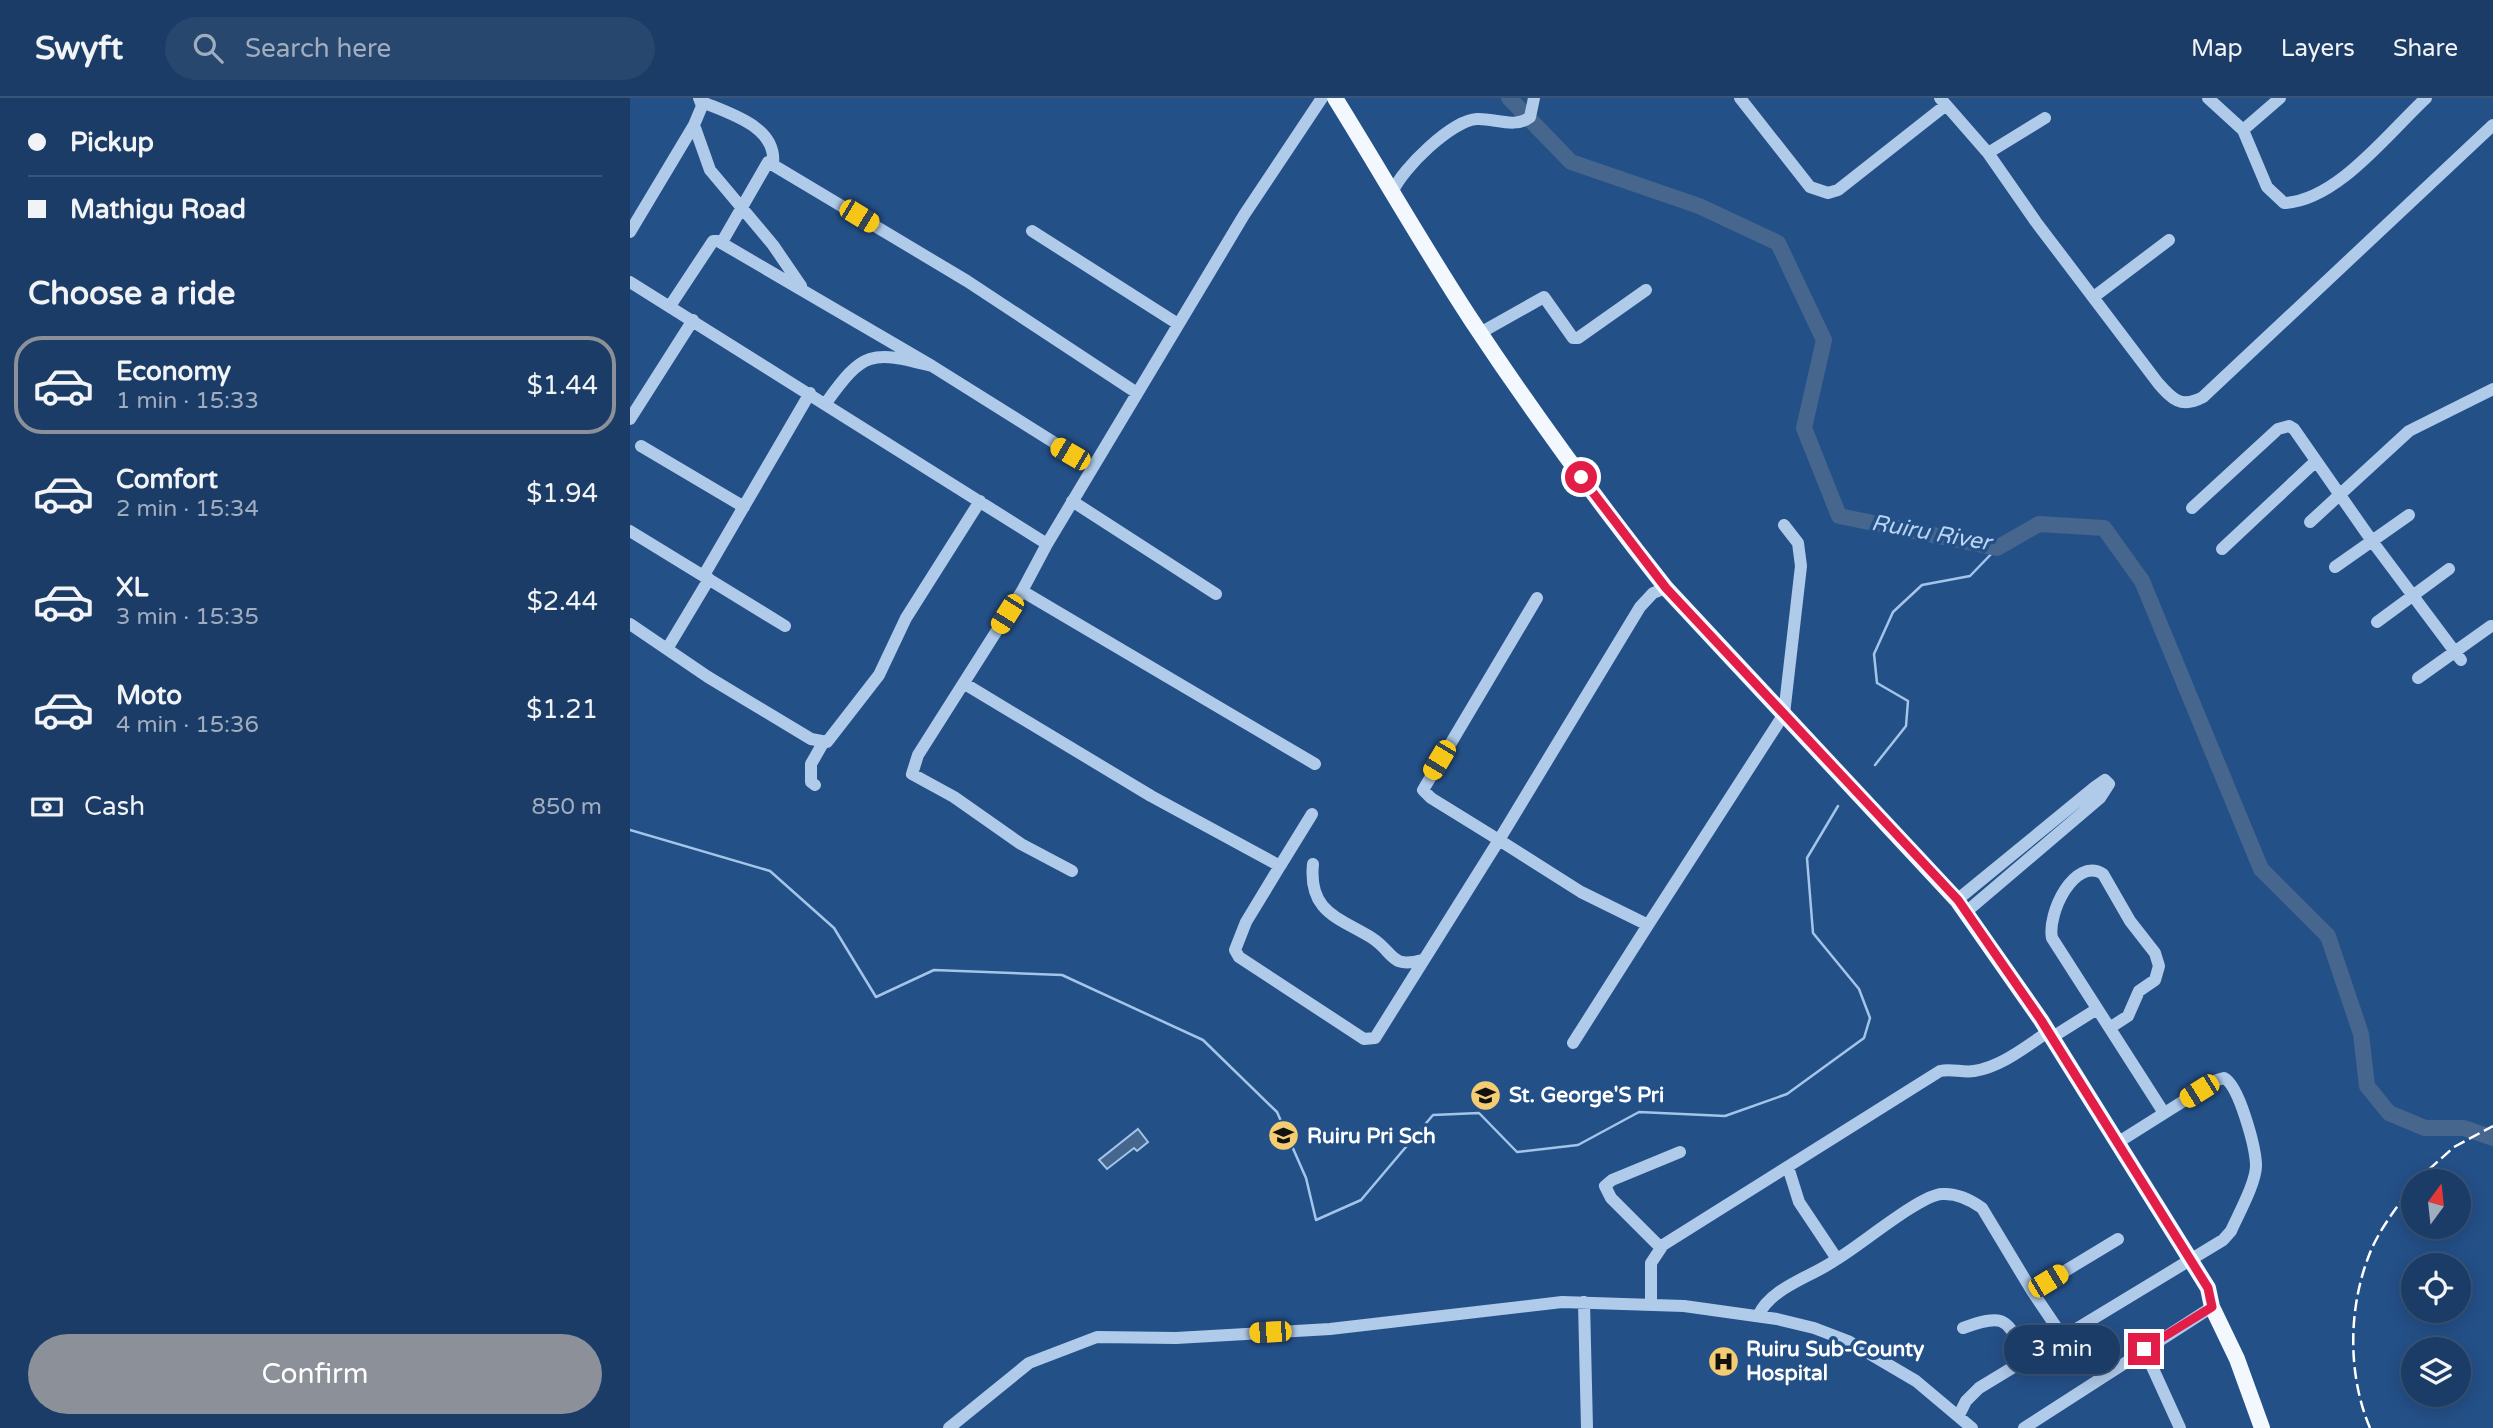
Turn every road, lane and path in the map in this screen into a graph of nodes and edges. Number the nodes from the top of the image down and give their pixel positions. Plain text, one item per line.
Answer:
1 (1322, 98) edge
2 (1335, 98) edge
3 (1740, 98) edge
4 (2208, 98) edge
5 (2280, 98) edge
6 (2427, 98) edge
7 (700, 100) edge
8 (1943, 102) edge
9 (1533, 104) edge
10 (2045, 118) dead end
11 (694, 125) junction
12 (2493, 125) edge
13 (2242, 130) junction
14 (1988, 153) junction
15 (773, 164) junction
16 (1393, 191) junction
17 (740, 207) junction
18 (1032, 231) dead end
19 (630, 232) edge
20 (2169, 240) dead end
21 (722, 242) junction
22 (630, 282) edge
23 (1646, 289) dead end
24 (803, 290) junction
25 (2095, 296) junction
26 (670, 306) junction
27 (693, 320) junction
28 (1178, 324) junction
29 (1480, 333) junction
30 (932, 366) junction
31 (2493, 389) edge
32 (810, 393) junction
33 (1137, 393) junction
34 (827, 403) junction
35 (630, 419) edge
36 (641, 446) dead end
37 (2316, 461) junction
38 (1093, 467) junction
39 (2341, 497) junction
40 (980, 501) junction
41 (1072, 501) junction
42 (744, 507) junction
43 (2192, 508) dead end
44 (2409, 515) dead end
45 (2310, 522) dead end
46 (1784, 524) dead end
47 (630, 531) edge
48 (2372, 541) junction
49 (1046, 544) junction
50 (2222, 549) dead end
51 (2335, 567) dead end
52 (2449, 569) dead end
53 (707, 577) junction
54 (1666, 588) junction
55 (1022, 591) junction
56 (1216, 594) dead end
57 (2413, 596) junction
58 (1537, 598) dead end
59 (2377, 622) dead end
60 (630, 624) edge
61 (785, 626) dead end
62 (2491, 626) dead end
63 (667, 649) junction
64 (2458, 656) junction
65 (2418, 678) dead end
66 (965, 684) junction
67 (1784, 713) junction
68 (823, 743) junction
69 (1315, 765) dead end
70 (815, 785) dead end
71 (1312, 814) dead end
72 (1499, 840) junction
73 (1313, 864) dead end
74 (1280, 866) junction
75 (1073, 871) dead end
76 (1999, 874) junction
77 (1962, 906) junction
78 (1648, 925) junction
79 (1422, 960) junction
80 (2097, 1009) junction
81 (2111, 1027) junction
82 (2050, 1035) junction
83 (1573, 1043) dead end
84 (2164, 1113) junction
85 (2117, 1143) junction
86 (1679, 1152) dead end
87 (1788, 1167) junction
88 (2118, 1239) dead end
89 (1660, 1247) junction
90 (2190, 1257) junction
91 (1837, 1259) junction
92 (2032, 1291) junction
93 (1584, 1302) junction
94 (1651, 1304) junction
95 (2212, 1307) junction
96 (1758, 1316) junction
97 (1963, 1328) dead end
98 (2063, 1337) junction
99 (2144, 1349) junction
100 (2028, 1357) junction
101 (1959, 1415) junction
102 (949, 1428) edge
103 (1587, 1428) edge
104 (1972, 1428) edge
105 (2024, 1428) edge
106 (2180, 1428) edge
107 (2262, 1428) edge

1 - 28 street
2 - 16 main road
3 - 8 street
4 - 13 street
5 - 13 street
6 - 13 street
7 - 11 street
7 - 15 street
8 - 14 street
9 - 16 street
10 - 14 street
11 - 17 street
11 - 19 street
12 - 25 street
14 - 25 street
15 - 17 street
15 - 33 street
16 - 29 main road
17 - 21 street
17 - 24 street
18 - 28 street
20 - 25 street
21 - 24 street
21 - 26 street
22 - 26 street
23 - 29 street
24 - 30 street
26 - 27 street
27 - 32 street
27 - 35 street
28 - 33 street
29 - 54 main road
30 - 34 street
30 - 38 street
31 - 39 street
32 - 34 street
32 - 42 street
33 - 38 street
34 - 40 street
36 - 42 street
37 - 39 street
37 - 43 street
37 - 50 street
38 - 41 street
39 - 45 street
39 - 48 street
40 - 49 street
40 - 68 street
41 - 49 street
41 - 56 street
42 - 53 street
44 - 48 street
46 - 67 street
47 - 53 street
48 - 51 street
48 - 57 street
49 - 55 street
52 - 57 street
53 - 61 street
53 - 63 street
54 - 67 main road
54 - 72 street
55 - 66 street
55 - 69 street
57 - 59 street
57 - 64 street
58 - 72 street
60 - 63 street
62 - 64 street
63 - 68 street
64 - 65 street
66 - 74 street
66 - 75 street
67 - 77 main road
67 - 78 street
68 - 70 street
71 - 74 street
72 - 78 street
72 - 79 street
73 - 79 street
74 - 79 street
76 - 76 street
76 - 77 street
77 - 82 main road
78 - 83 street
80 - 81 street
80 - 81 street
80 - 82 street
81 - 84 street
82 - 85 main road
82 - 87 street
84 - 85 street
84 - 90 street
85 - 90 main road
86 - 89 street
87 - 89 street
87 - 91 street
88 - 92 street
89 - 94 street
90 - 95 main road
90 - 98 street
91 - 92 street
91 - 96 street
92 - 98 street
93 - 94 street
93 - 102 street
93 - 103 street
94 - 96 street
95 - 99 street
95 - 107 main road
96 - 101 street
97 - 100 street
98 - 100 street
99 - 105 street
99 - 106 street
100 - 101 street
101 - 104 street

